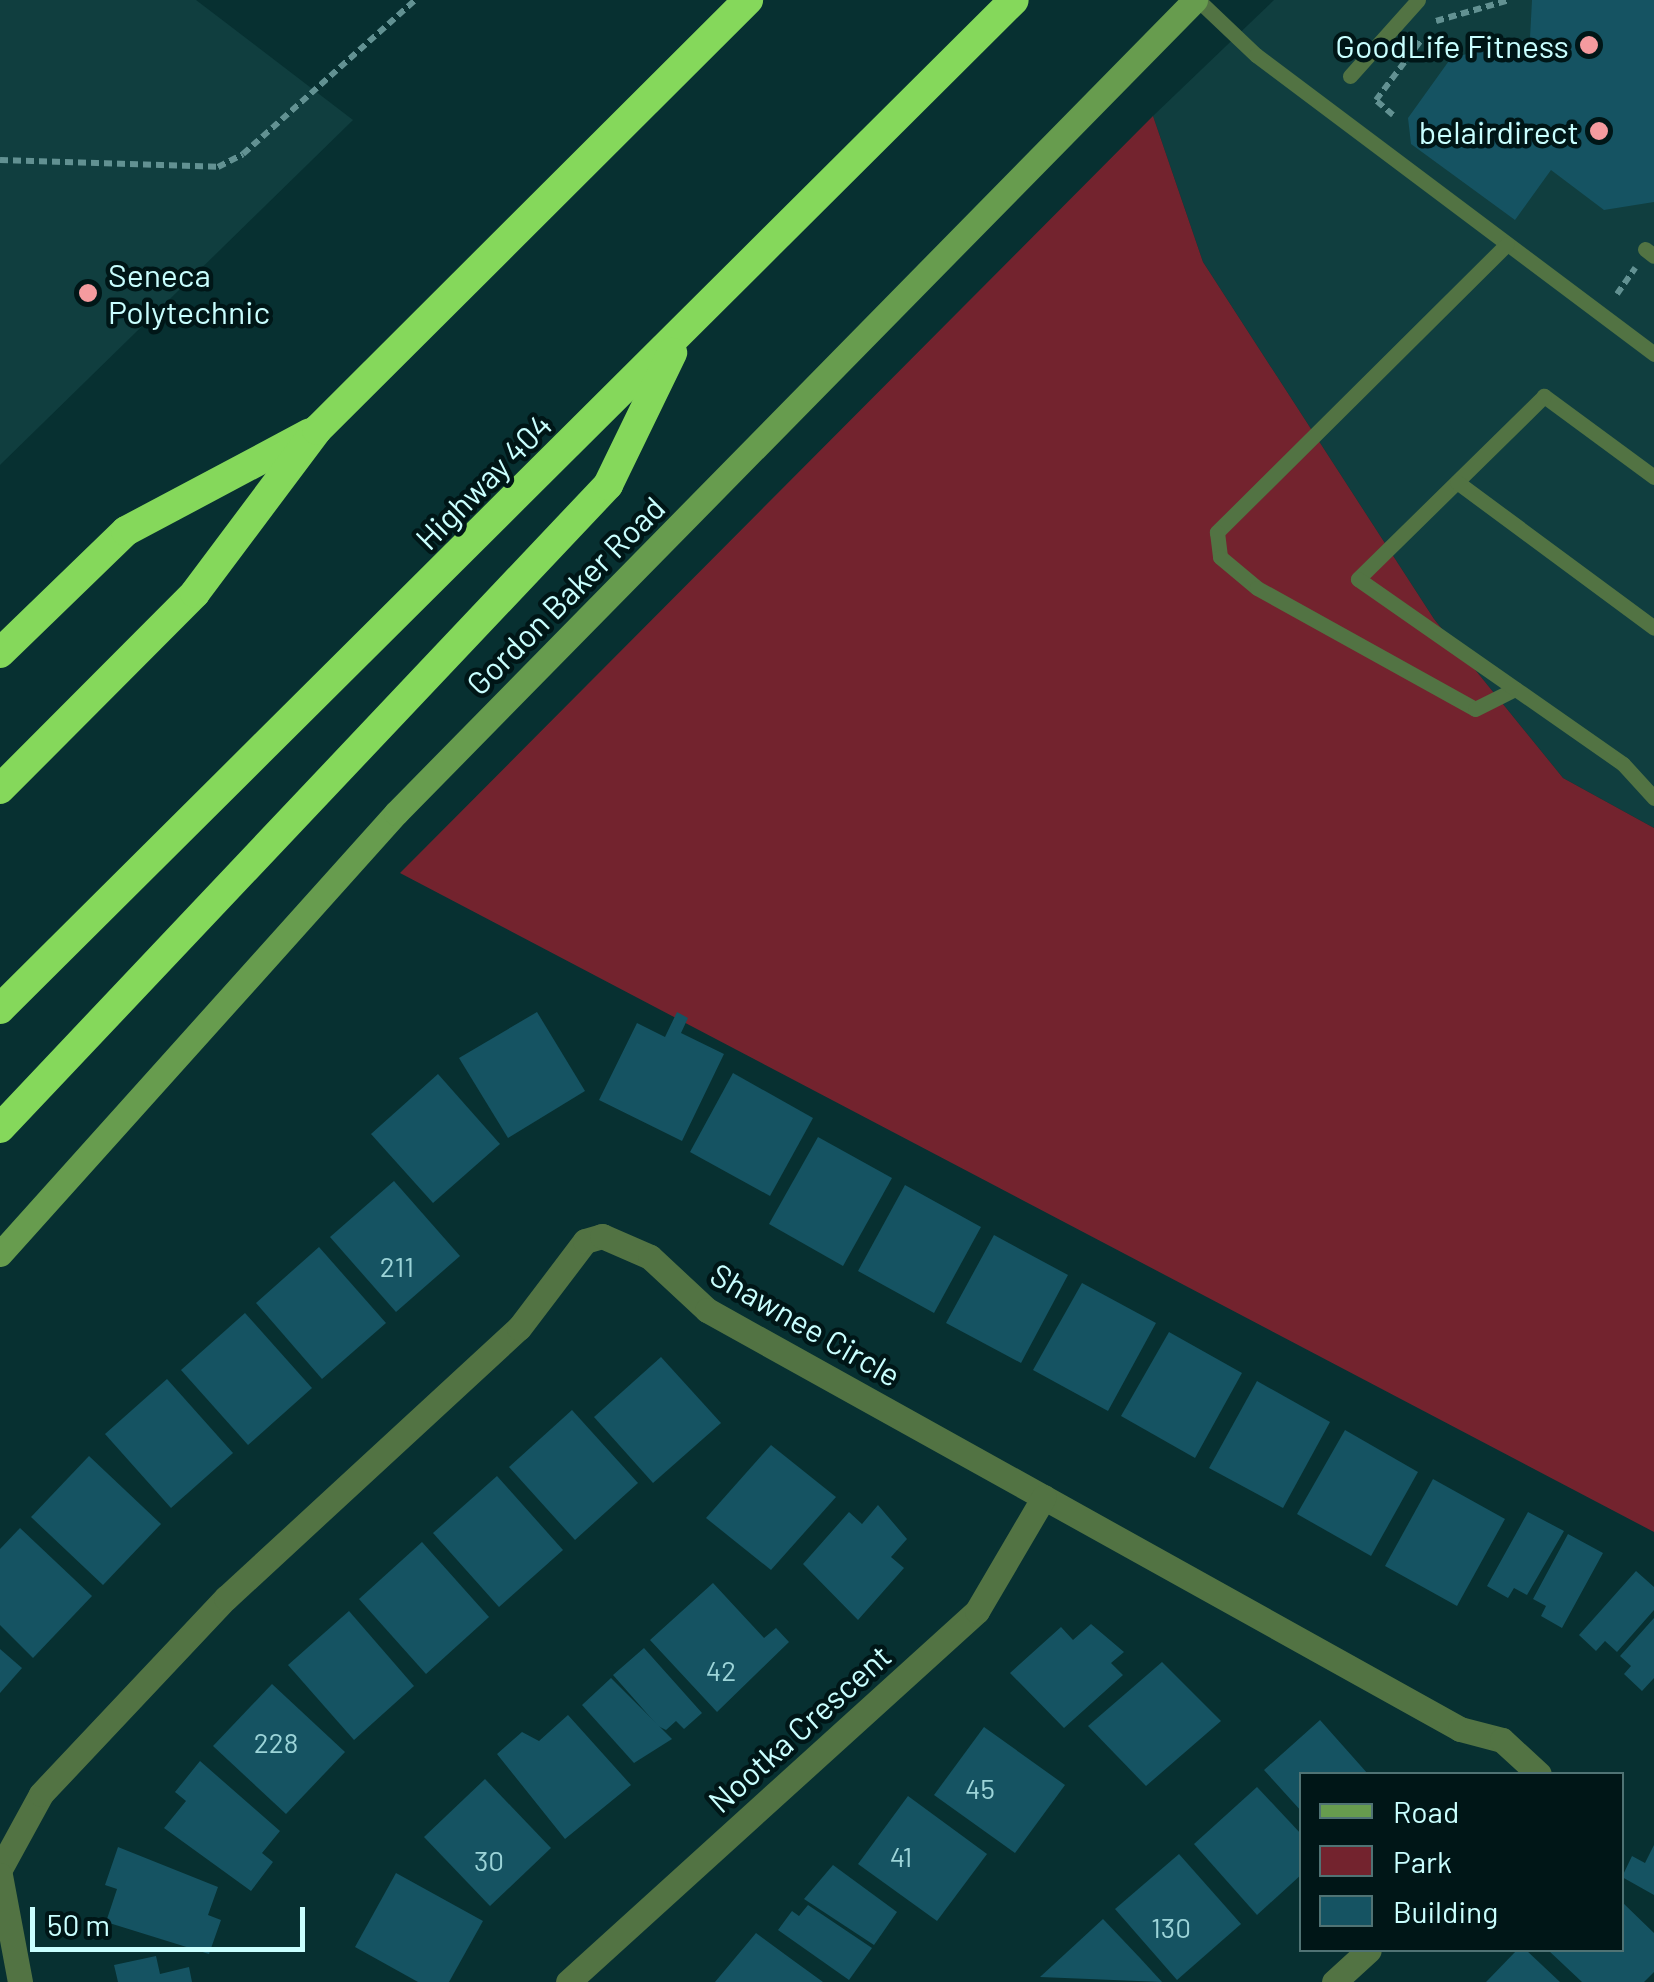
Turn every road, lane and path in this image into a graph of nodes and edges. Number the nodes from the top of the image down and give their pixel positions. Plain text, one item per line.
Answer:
1 (415, 0) edge
2 (748, 0) edge
3 (1014, 0) edge
4 (1196, 0) edge
5 (1418, 0) edge
6 (1509, 0) edge
7 (1350, 76) dead end
8 (1393, 115) dead end
9 (0, 160) edge
10 (1507, 244) junction
11 (1649, 252) edge
12 (1624, 299) dead end
13 (682, 332) junction
14 (1654, 354) edge
15 (317, 430) junction
16 (1654, 477) edge
17 (1457, 482) junction
18 (1654, 628) edge
19 (0, 653) edge
20 (1514, 689) junction
21 (0, 789) edge
22 (1654, 798) edge
23 (0, 1009) edge
24 (0, 1128) edge
25 (0, 1254) edge
26 (1044, 1497) junction
27 (1537, 1772) edge
28 (0, 1872) edge
29 (1367, 1952) edge
30 (20, 1982) edge
31 (568, 1982) edge
32 (1334, 1982) edge

1 - 9 path
2 - 15 highway
3 - 13 highway, Highway 404
4 - 10 lane
4 - 25 street, Gordon Baker Road
5 - 7 lane
6 - 8 path
10 - 14 lane
10 - 20 lane
11 - 12 path
13 - 23 highway, Highway 404
13 - 24 highway
15 - 19 highway
15 - 21 highway
16 - 17 lane
17 - 18 lane
17 - 20 lane
20 - 22 lane
26 - 27 street, Shawnee Circle
26 - 28 street, Shawnee Circle
26 - 31 street, Nootka Crescent
28 - 30 street, Shawnee Circle
29 - 32 street

